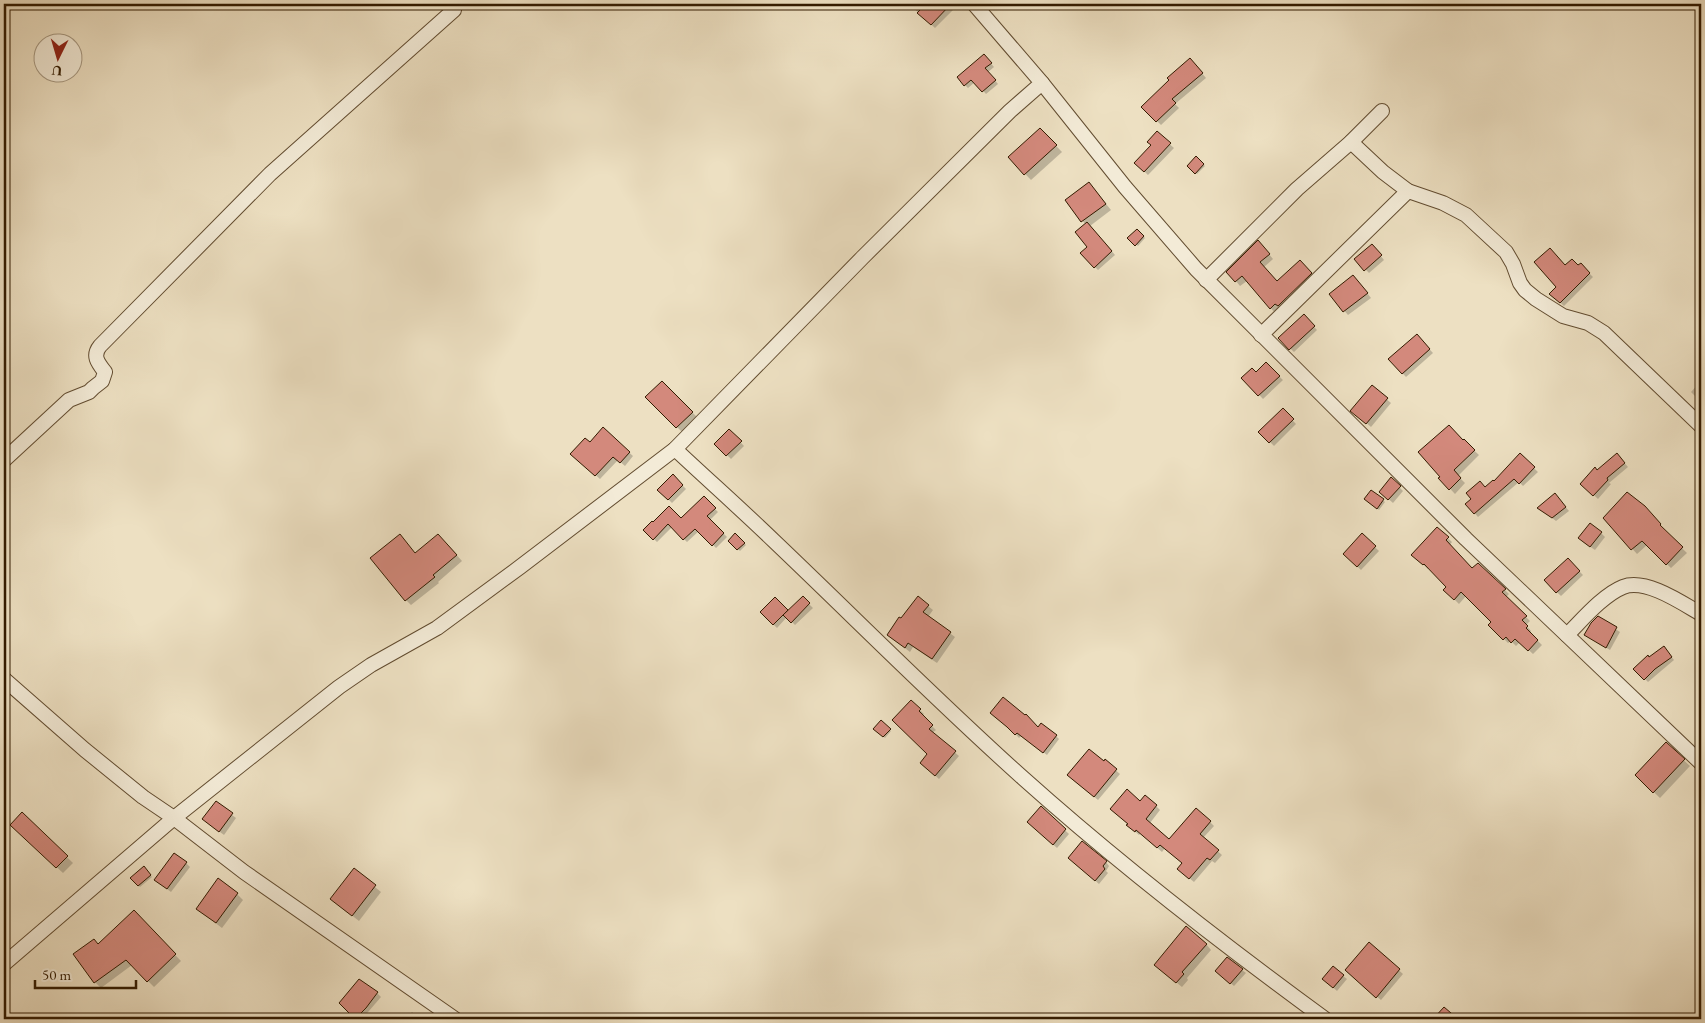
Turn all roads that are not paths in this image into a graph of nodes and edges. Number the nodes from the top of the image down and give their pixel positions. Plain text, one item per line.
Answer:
1 (974, 4) edge
2 (454, 10) dead end
3 (1042, 84) junction
4 (1382, 111) dead end
5 (1351, 142) junction
6 (1408, 191) junction
7 (1206, 280) junction
8 (1261, 335) junction
9 (1701, 426) edge
10 (675, 449) junction
11 (4, 460) edge
12 (1701, 614) edge
13 (1567, 634) junction
14 (4, 678) edge
15 (1701, 763) edge
16 (174, 818) junction
17 (4, 964) edge
18 (455, 1019) edge
19 (1325, 1019) edge

1 - 3 street
2 - 11 street
3 - 7 street
3 - 10 street
4 - 5 street
5 - 6 street
5 - 7 street
6 - 8 street
6 - 9 street
7 - 8 street
8 - 13 street
10 - 16 street
10 - 19 street
12 - 13 street
13 - 15 street
14 - 16 street
16 - 17 street
16 - 18 street

